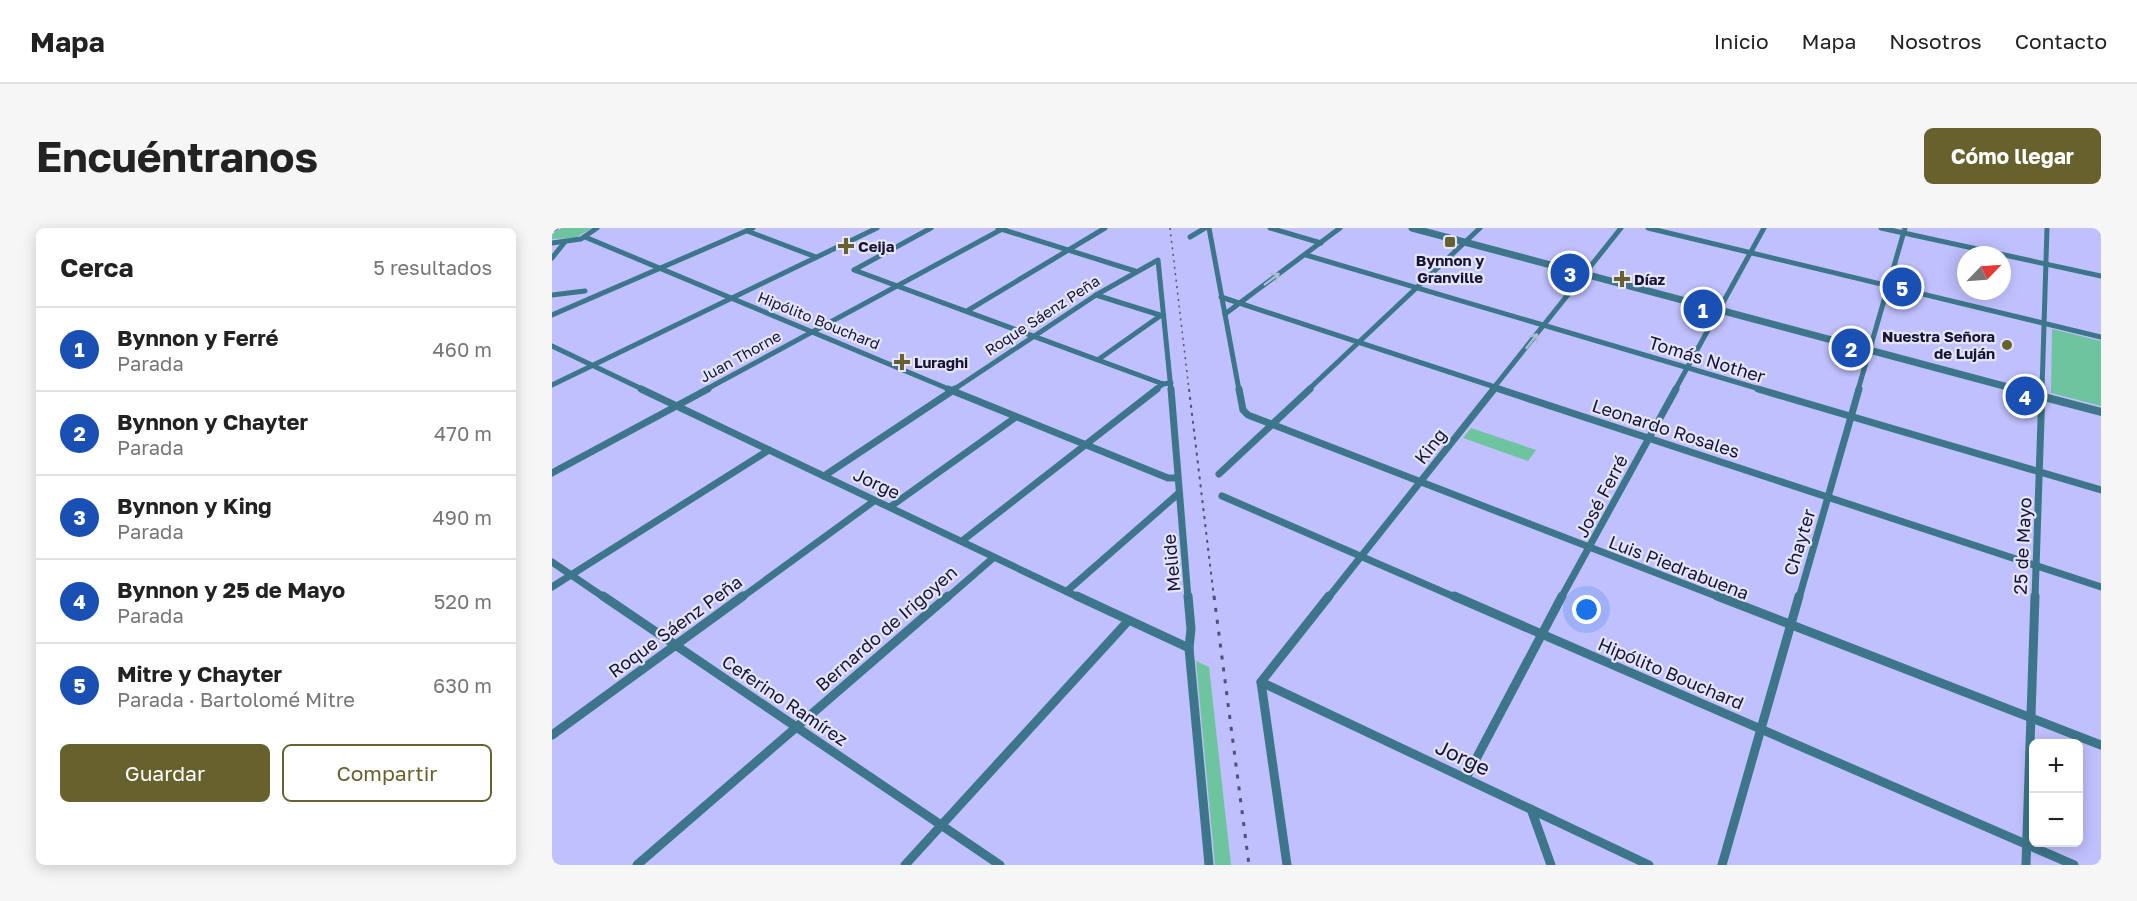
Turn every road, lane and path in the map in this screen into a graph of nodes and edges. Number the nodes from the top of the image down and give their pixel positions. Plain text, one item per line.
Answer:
1 (556, 228) edge
2 (597, 228) edge
3 (877, 228) edge
4 (931, 228) edge
5 (1001, 228) edge
6 (1105, 228) edge
7 (1207, 228) edge
8 (1269, 228) edge
9 (1340, 228) edge
10 (1412, 228) edge
11 (1480, 228) edge
12 (1621, 228) edge
13 (1648, 228) edge
14 (1764, 228) edge
15 (1881, 228) edge
16 (2047, 228) edge
17 (750, 229) edge
18 (552, 230) edge
19 (1905, 231) edge
20 (585, 237) junction
21 (1190, 237) dead end
22 (1466, 242) junction
23 (552, 243) edge
24 (564, 243) junction
25 (1321, 243) junction
26 (1069, 250) junction
27 (1750, 252) junction
28 (1306, 255) junction
29 (816, 257) junction
30 (552, 258) edge
31 (1158, 260) joint
32 (2045, 264) junction
33 (660, 269) junction
34 (1135, 271) junction
35 (1584, 274) junction
36 (2101, 276) edge
37 (1888, 285) junction
38 (897, 286) junction
39 (1417, 288) junction
40 (585, 291) dead end
41 (552, 295) edge
42 (1096, 295) junction
43 (1221, 297) junction
44 (731, 299) junction
45 (1240, 303) junction
46 (967, 310) junction
47 (1719, 310) junction
48 (1225, 314) junction
49 (552, 315) edge
50 (1162, 316) junction
51 (2044, 323) junction
52 (1544, 326) junction
53 (810, 332) junction
54 (1034, 336) junction
55 (2101, 337) edge
56 (1359, 343) junction
57 (552, 346) edge
58 (1870, 350) junction
59 (1099, 359) junction
60 (593, 365) junction
61 (1687, 369) junction
62 (1167, 384) junction
63 (552, 385) edge
64 (1495, 387) junction
65 (952, 390) junction
66 (2043, 396) junction
67 (675, 405) junction
68 (2101, 412) edge
69 (1016, 417) junction
70 (1851, 417) junction
71 (1270, 424) junction
72 (1648, 438) junction
73 (1085, 446) junction
74 (769, 450) junction
75 (2040, 472) junction
76 (552, 473) edge
77 (1219, 474) dead end
78 (824, 476) junction
79 (1177, 478) junction
80 (1419, 483) junction
81 (2101, 490) edge
82 (1179, 493) junction
83 (1222, 496) dead end
84 (1828, 498) junction
85 (874, 501) junction
86 (890, 507) junction
87 (962, 541) junction
88 (1590, 548) junction
89 (1360, 557) junction
90 (993, 558) junction
91 (552, 562) edge
92 (2036, 566) junction
93 (570, 575) junction
94 (552, 587) edge
95 (2101, 587) edge
96 (1067, 591) junction
97 (1128, 621) junction
98 (1790, 625) junction
99 (1541, 634) junction
100 (674, 647) junction
101 (1189, 648) junction
102 (1261, 682) junction
103 (2029, 718) junction
104 (795, 727) junction
105 (1760, 729) junction
106 (552, 735) edge
107 (2101, 746) edge
108 (1466, 778) junction
109 (1531, 809) junction
110 (941, 825) junction
111 (2027, 845) junction
112 (637, 865) edge
113 (905, 865) edge
114 (1000, 865) edge
115 (1209, 865) edge
116 (1287, 865) edge
117 (1551, 865) edge
118 (1649, 865) edge
119 (1722, 865) edge
120 (2026, 865) edge
121 (2074, 865) edge

1 - 18 street
2 - 20 street
3 - 29 street
4 - 38 street
5 - 26 street
5 - 38 street, Juan Thorne
6 - 26 street
7 - 21 street
7 - 43 street
8 - 25 street
9 - 25 street
10 - 22 street
11 - 22 street
12 - 35 street, King
13 - 27 street
14 - 27 street, José Ferré
15 - 19 street
16 - 32 street, 25 de Mayo
17 - 29 street
17 - 33 street
19 - 32 street
19 - 37 street, Chayter
20 - 24 street
20 - 33 street, Hipólito Bouchard
22 - 35 street
22 - 39 street
23 - 24 street
24 - 30 street
25 - 28 street
26 - 34 street
26 - 46 street
27 - 37 street
27 - 47 street, José Ferré
28 - 39 street, Tomás Nother
45 -> 28 street
29 - 44 street
31 - 34 street, Roque Sáenz Peña
31 - 50 street, Melide
32 - 36 street
32 - 51 street, 25 de Mayo
33 - 44 street, Hipólito Bouchard
33 - 49 street
34 - 42 street, Roque Sáenz Peña
35 - 47 street
35 - 52 street, King
37 - 51 street
37 - 58 street, Chayter
38 - 46 street
38 - 53 street, Juan Thorne
39 - 52 street, Tomás Nother
39 - 56 street
40 - 41 street
42 - 50 street
42 - 54 street, Roque Sáenz Peña
43 - 45 street, Leonardo Rosales
43 - 48 street
44 - 53 street, Hipólito Bouchard
44 - 60 street
45 - 48 street
45 - 56 street, Leonardo Rosales
46 - 54 street
47 - 58 street
47 - 61 street, José Ferré
48 - 71 street, Luis Piedrabuena
50 - 59 street
50 - 62 street, Melide
51 - 55 street
51 - 66 street, 25 de Mayo
52 - 61 street, Tomás Nother
64 -> 52 street, King
53 - 65 street, Hipólito Bouchard
53 - 67 street, Juan Thorne
54 - 59 street
54 - 65 street, Roque Sáenz Peña
56 - 64 street, Leonardo Rosales
56 - 71 street
57 - 60 street, Jorge
58 - 66 street
58 - 70 street, Chayter
59 - 62 street
60 - 63 street
60 - 67 street, Jorge
61 - 70 street, Tomás Nother
61 - 72 street, José Ferré
62 - 73 street, Bernardo de Irigoyen
62 - 79 street, Melide
64 - 72 street, Leonardo Rosales
64 - 80 street, King
65 - 69 street, Hipólito Bouchard
65 - 78 street, Roque Sáenz Peña
66 - 68 street
66 - 75 street, 25 de Mayo
67 - 74 street, Jorge
67 - 76 street, Juan Thorne
69 - 73 street, Hipólito Bouchard
69 - 86 street
70 - 75 street, Tomás Nother
70 - 84 street, Chayter
71 - 77 street
71 - 80 street, Luis Piedrabuena
72 - 84 street, Leonardo Rosales
72 - 88 street, José Ferré
73 - 79 street, Hipólito Bouchard
73 - 87 street, Bernardo de Irigoyen
74 - 78 street, Jorge
74 - 93 street
75 - 81 street, Tomás Nother
75 - 92 street, 25 de Mayo
78 - 85 street, Jorge
79 - 82 street, Melide
80 - 88 street, Luis Piedrabuena
80 - 89 street, King
82 - 96 street
82 - 101 street, Melide
83 - 89 street, Hipólito Bouchard
84 - 92 street, Leonardo Rosales
84 - 98 street, Chayter
85 - 86 street, Jorge
85 - 100 street, Roque Sáenz Peña
86 - 87 street, Jorge
87 - 90 street, Jorge
88 - 98 street, Luis Piedrabuena
88 - 99 street, José Ferré
89 - 99 street, Hipólito Bouchard
89 - 102 street, King
90 - 96 street, Jorge
90 - 104 street, Bernardo de Irigoyen
91 - 93 street, Ceferino Ramírez
92 - 95 street, Leonardo Rosales
92 - 103 street, 25 de Mayo
93 - 94 street
93 - 100 street, Ceferino Ramírez
96 - 97 street, Jorge
97 - 101 street, Jorge
97 - 110 street
98 - 103 street, Luis Piedrabuena
98 - 105 street, Chayter
99 - 105 street, Hipólito Bouchard
99 - 108 street, José Ferré
100 - 104 street, Ceferino Ramírez
100 - 106 street, Roque Sáenz Peña
101 - 115 street, Melide
102 - 108 street, Jorge
102 - 116 street
103 - 107 street, Luis Piedrabuena
103 - 111 street, 25 de Mayo
104 - 110 street, Ceferino Ramírez
104 - 112 street, Bernardo de Irigoyen
105 - 111 street, Hipólito Bouchard
105 - 119 street, Chayter
108 - 109 street, Jorge
109 - 117 street
109 - 118 street, Jorge
110 - 113 street
110 - 114 street, Ceferino Ramírez
111 - 120 street, 25 de Mayo
111 - 121 street, Hipólito Bouchard

